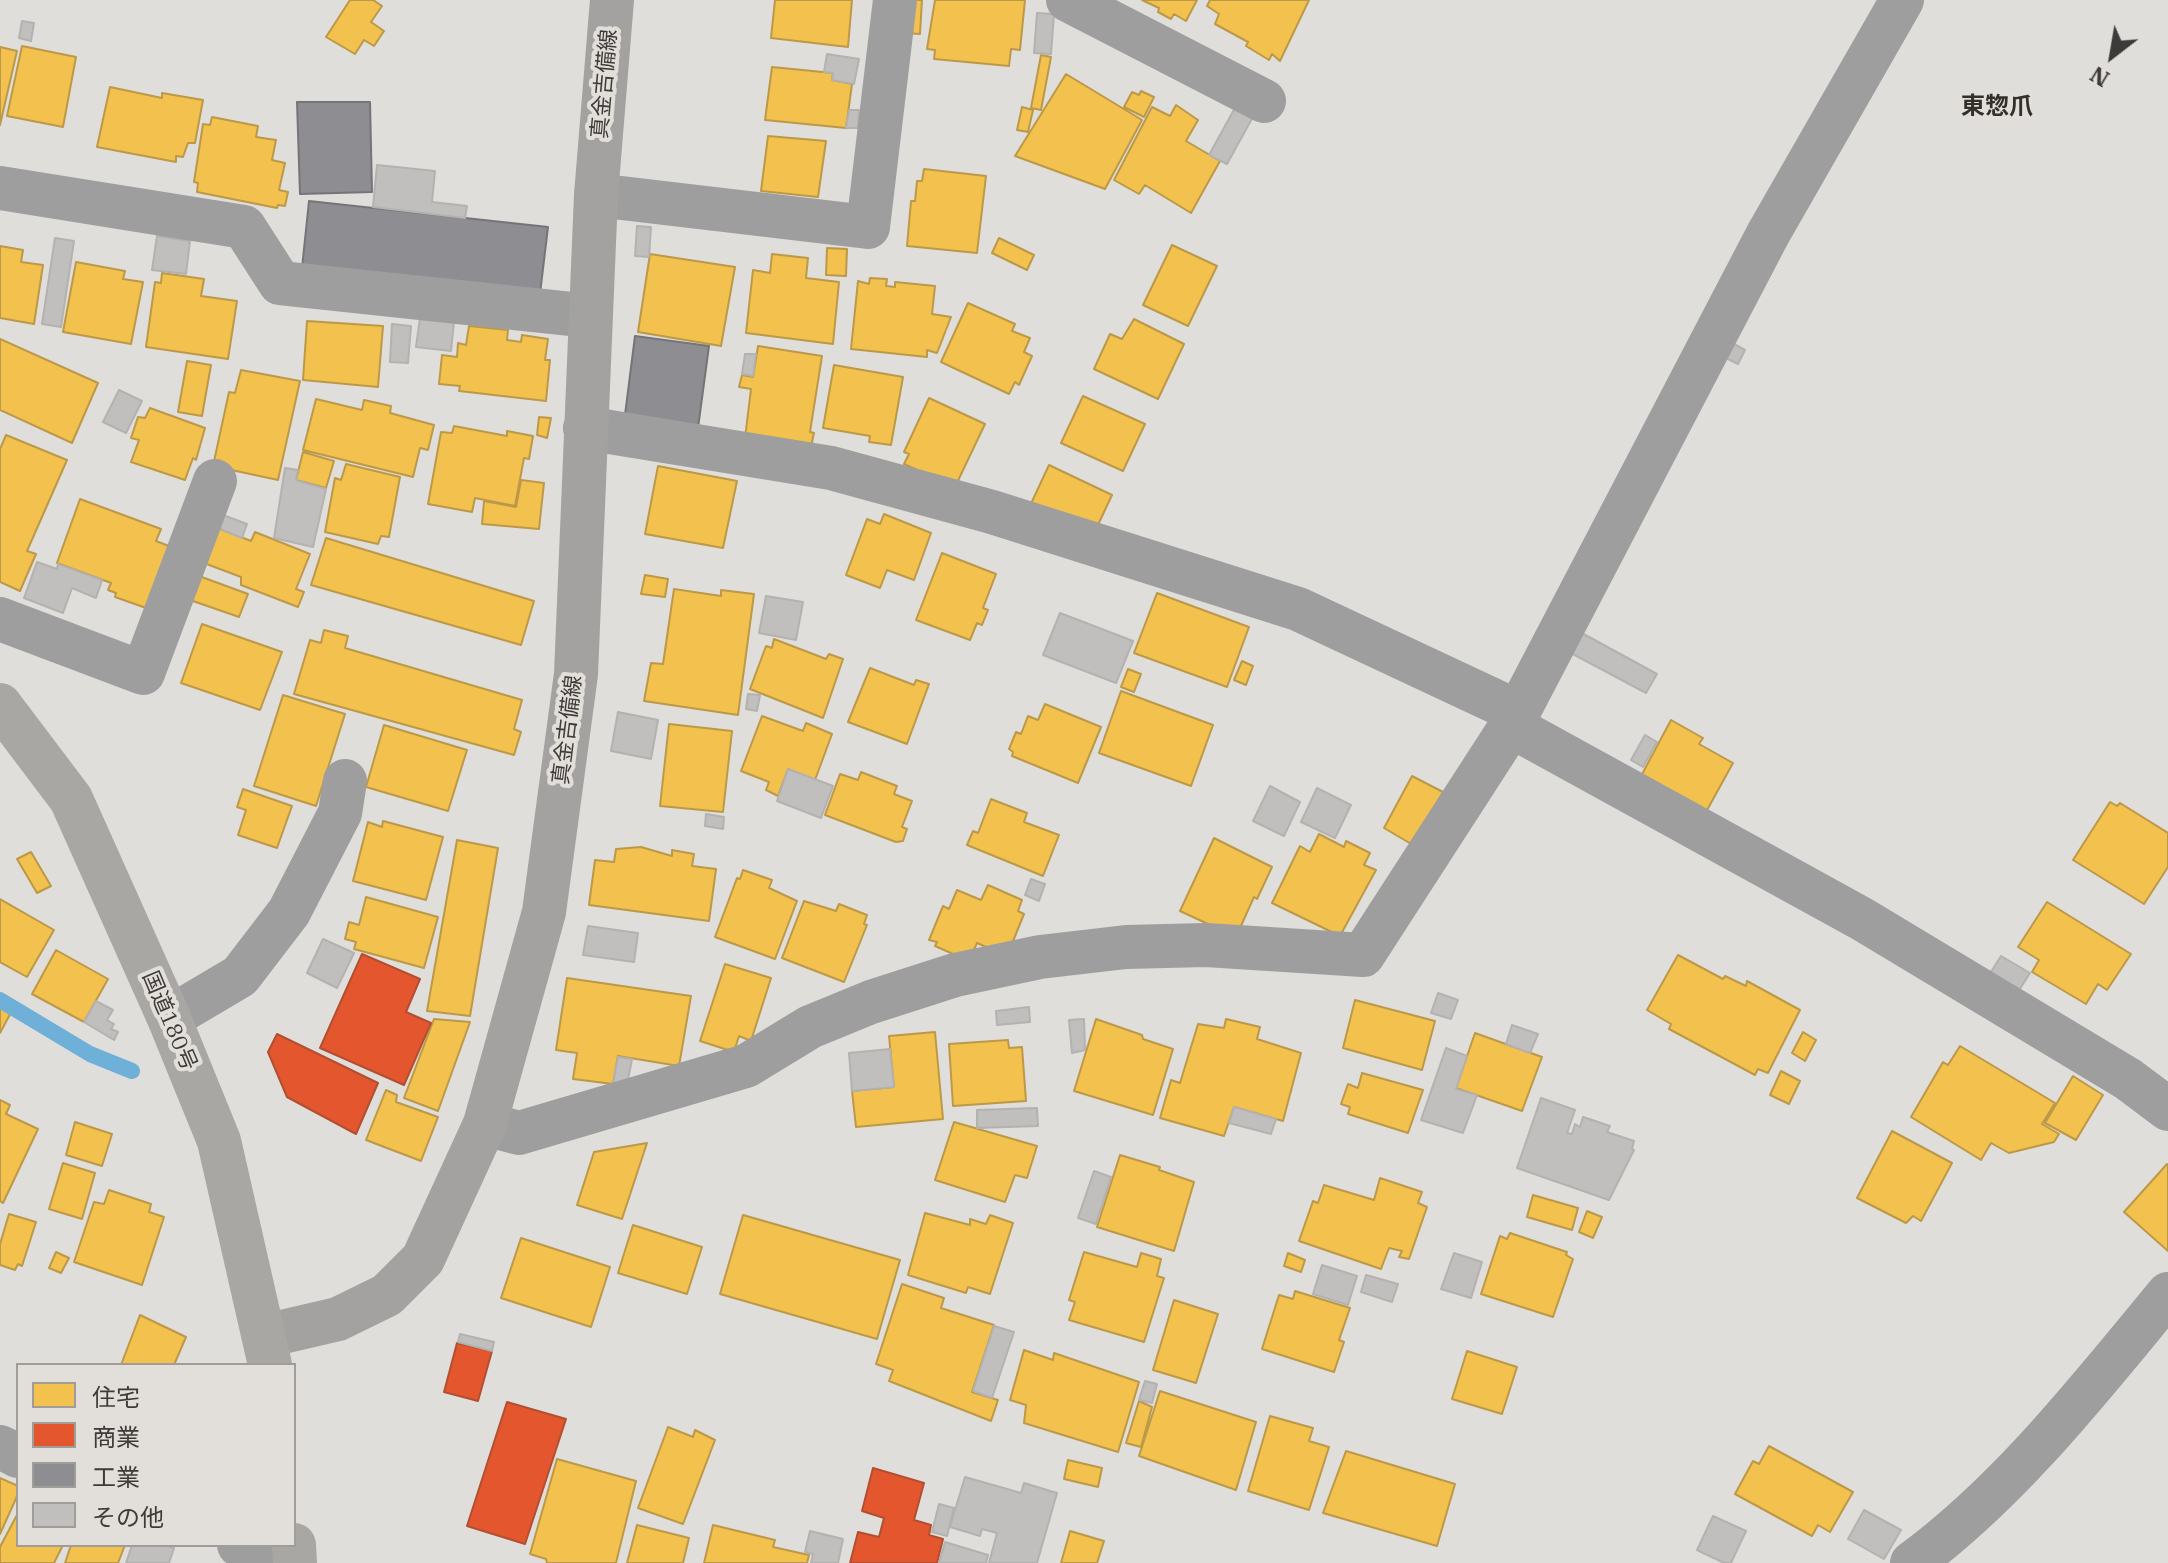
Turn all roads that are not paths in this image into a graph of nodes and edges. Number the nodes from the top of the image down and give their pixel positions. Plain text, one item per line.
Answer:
1 (612, 0) edge
2 (895, 0) edge
3 (1068, 0) edge
4 (1902, 0) edge
5 (1264, 101) dead end
6 (0, 188) edge
7 (596, 195) junction
8 (590, 316) junction
9 (585, 428) junction
10 (215, 481) dead end
11 (0, 619) edge
12 (0, 705) edge
13 (1514, 719) junction
14 (345, 781) dead end
15 (169, 1018) junction
16 (2168, 1109) edge
17 (485, 1124) junction
18 (2168, 1294) edge
19 (268, 1350) edge
20 (244, 1547) edge
21 (282, 1563) edge
22 (1912, 1563) edge

1 - 7 main road, 真金吉備線
2 - 7 street
3 - 5 street
4 - 13 street
6 - 8 street
7 - 8 main road, 真金吉備線
8 - 9 main road, 真金吉備線
9 - 13 street
9 - 17 main road, 真金吉備線
10 - 11 street
12 - 15 highway, 国道180号
13 - 16 street
13 - 17 street
14 - 15 street
15 - 19 highway, 国道180号
17 - 19 main road, 真金吉備線
18 - 22 street
20 - 21 street

